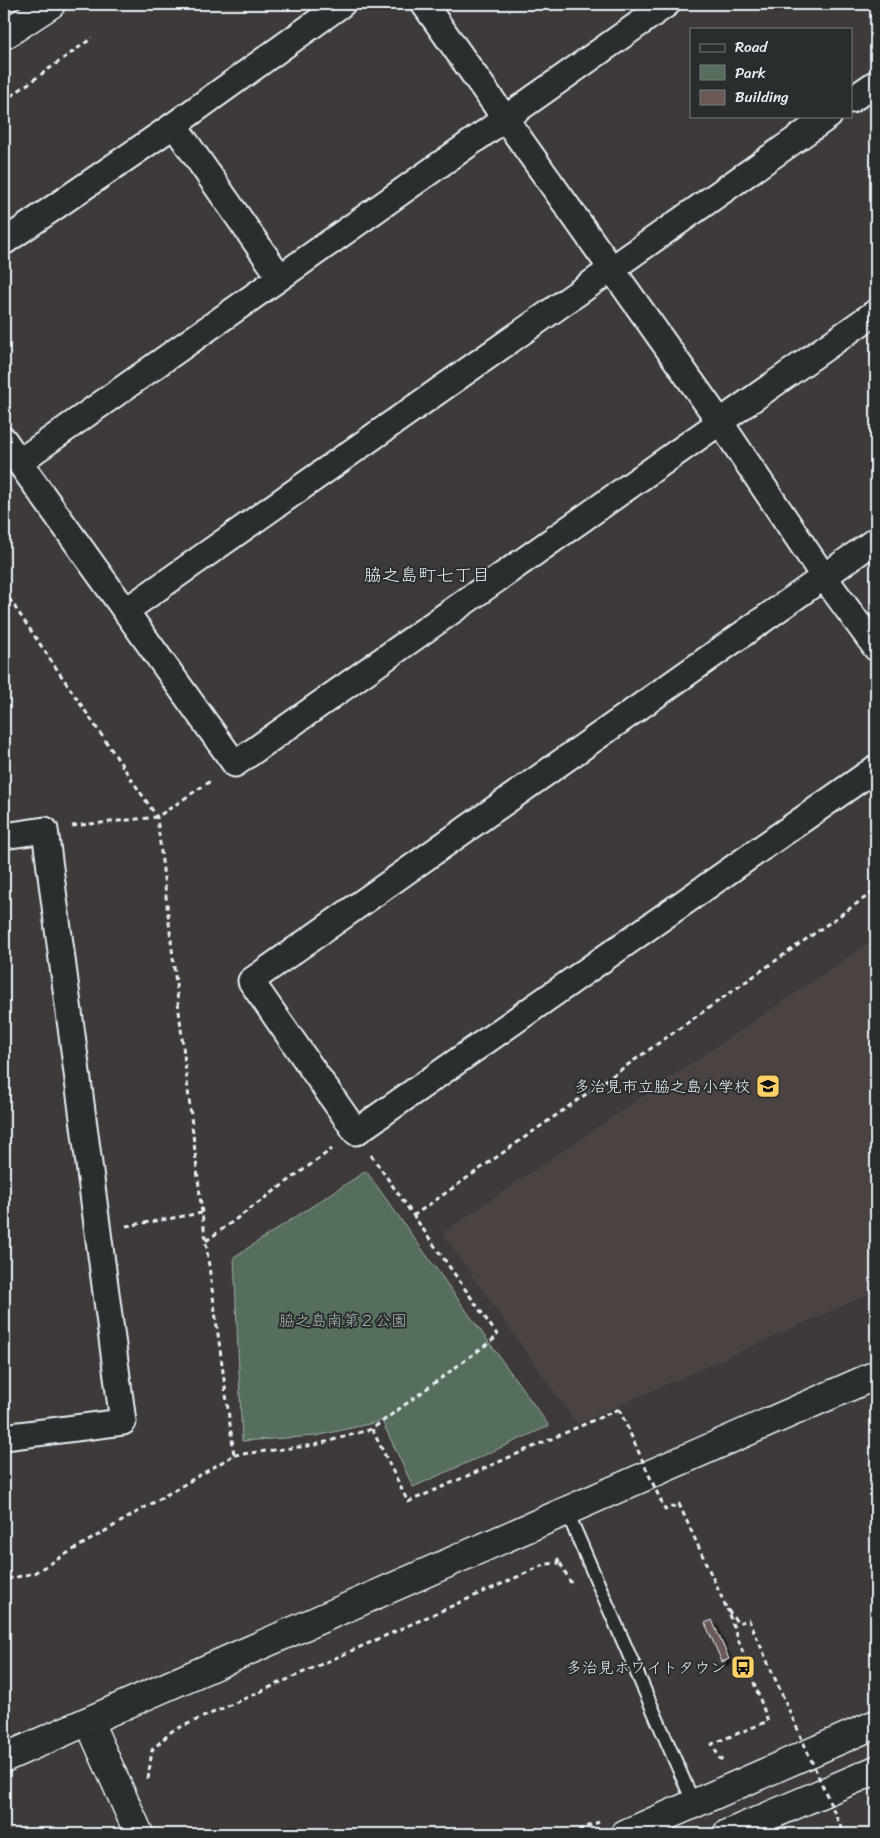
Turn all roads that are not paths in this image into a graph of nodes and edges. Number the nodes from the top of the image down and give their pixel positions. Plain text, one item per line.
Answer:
1 (51, 4) edge
2 (342, 4) edge
3 (424, 4) edge
4 (667, 4) edge
5 (4, 35) edge
6 (876, 83) edge
7 (852, 99) edge
8 (826, 118) edge
9 (506, 119) junction
10 (174, 125) junction
11 (4, 242) edge
12 (612, 269) junction
13 (280, 277) junction
14 (876, 312) edge
15 (720, 422) junction
16 (4, 440) edge
17 (19, 462) junction
18 (876, 540) edge
19 (824, 577) junction
20 (127, 610) junction
21 (876, 648) edge
22 (876, 768) edge
23 (4, 836) edge
24 (876, 1375) edge
25 (4, 1437) edge
26 (567, 1512) junction
27 (89, 1722) junction
28 (876, 1724) edge
29 (4, 1758) edge
30 (876, 1770) edge
31 (694, 1804) junction
32 (139, 1834) edge
33 (626, 1834) edge
34 (727, 1834) edge

1 - 5 street
2 - 10 street
3 - 9 street
4 - 9 street
6 - 7 street
8 - 12 street
9 - 12 street
9 - 13 street
10 - 11 street
10 - 13 street
12 - 15 street
12 - 20 street
13 - 17 street
14 - 15 street
15 - 19 street
15 - 20 street
16 - 17 street
17 - 20 street
18 - 19 street
19 - 21 street
19 - 22 street
23 - 25 street
24 - 26 street
26 - 27 street
26 - 31 lane
27 - 29 street
27 - 32 street
28 - 31 street
30 - 34 street
31 - 33 street

